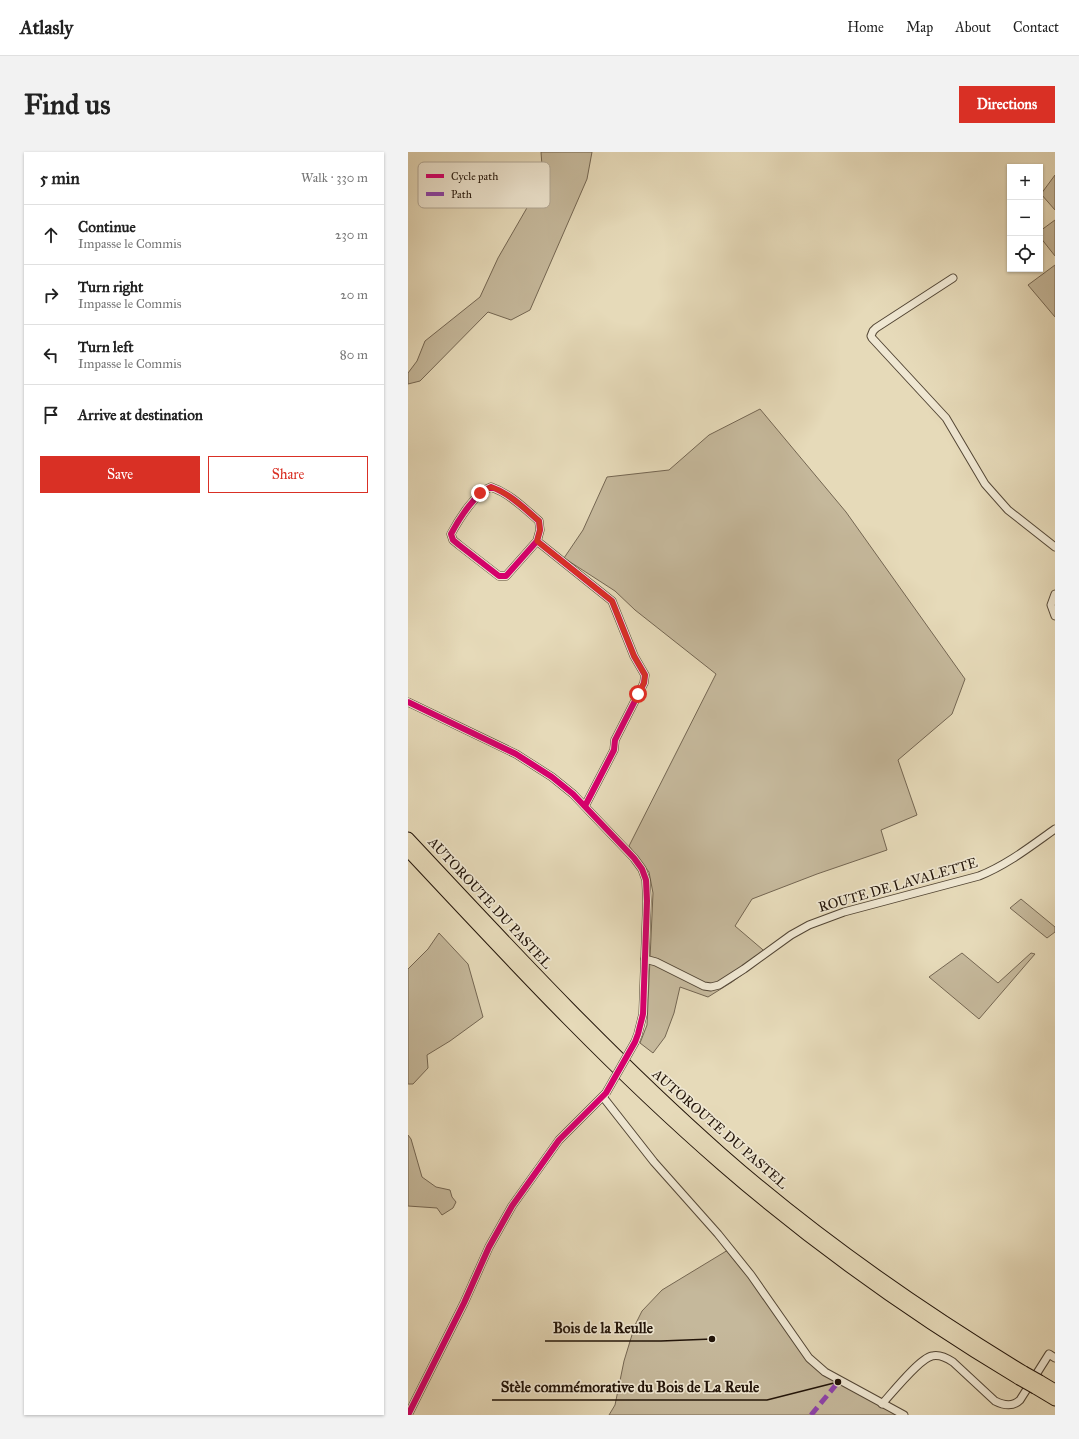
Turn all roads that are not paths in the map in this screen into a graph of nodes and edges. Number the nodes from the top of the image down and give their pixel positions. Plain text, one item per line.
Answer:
1 (953, 278) dead end
2 (537, 541) junction
3 (1055, 547) edge
4 (1055, 594) edge
5 (1055, 616) edge
6 (408, 702) edge
7 (585, 806) junction
8 (1055, 829) edge
9 (408, 838) edge
10 (408, 851) edge
11 (645, 959) junction
12 (664, 966) junction
13 (645, 968) junction
14 (604, 1095) junction
15 (1055, 1358) edge
16 (1021, 1375) junction
17 (1038, 1385) junction
18 (1055, 1390) edge
19 (1055, 1400) edge
20 (882, 1404) junction
21 (408, 1415) edge
22 (904, 1415) edge

1 - 3 street
2 - 2 street
2 - 7 street
4 - 5 street
6 - 7 street
7 - 11 street
8 - 12 street, ROUTE DE LAVALETTE
9 - 16 highway, AUTOROUTE DU PASTEL
10 - 16 highway, AUTOROUTE DU PASTEL
11 - 12 street, ROUTE DE LAVALETTE
11 - 13 street
12 - 13 street
13 - 14 street, bridge
14 - 20 street
14 - 21 street
15 - 20 street
16 - 17 highway, AUTOROUTE DU PASTEL, bridge
17 - 18 highway, AUTOROUTE DU PASTEL
17 - 19 highway, AUTOROUTE DU PASTEL
20 - 22 street

